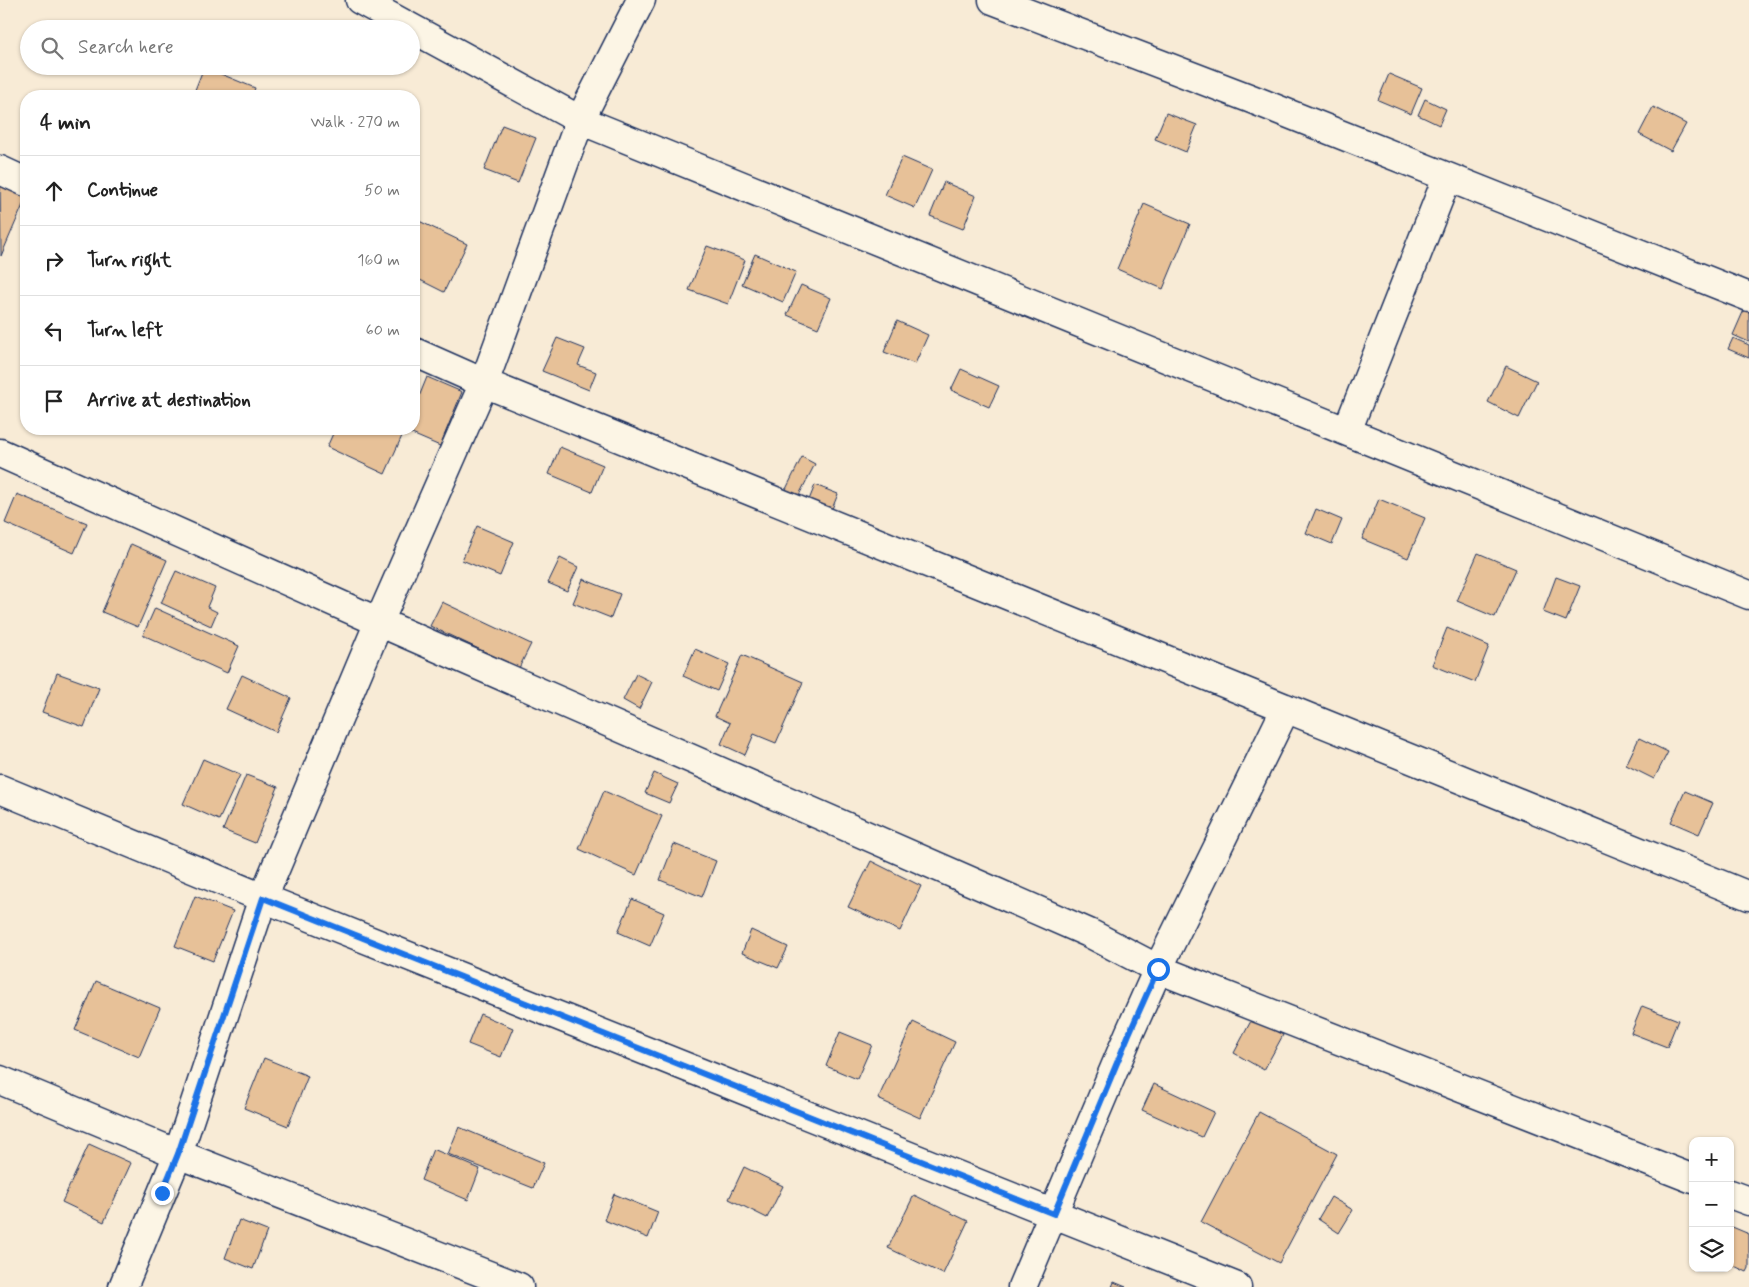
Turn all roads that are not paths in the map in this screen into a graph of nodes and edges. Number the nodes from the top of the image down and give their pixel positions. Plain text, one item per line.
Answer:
1 (360, 0) edge
2 (641, 0) edge
3 (993, 0) edge
4 (397, 20) edge
5 (420, 33) edge
6 (580, 120) junction
7 (0, 170) edge
8 (1447, 178) junction
9 (20, 179) edge
10 (1749, 297) edge
11 (420, 355) edge
12 (484, 384) junction
13 (1347, 431) junction
14 (0, 453) edge
15 (1749, 596) edge
16 (379, 622) junction
17 (1286, 708) junction
18 (0, 789) edge
19 (1749, 896) edge
20 (263, 898) junction
21 (1158, 969) junction
22 (0, 1080) edge
23 (178, 1154) junction
24 (1689, 1177) edge
25 (1734, 1195) edge
26 (1749, 1201) edge
27 (1054, 1214) junction
28 (122, 1287) edge
29 (519, 1287) edge
30 (1022, 1287) edge
31 (1238, 1287) edge

1 - 4 street
2 - 6 street
3 - 8 street
5 - 6 street
6 - 12 street
6 - 13 street
7 - 9 street
8 - 10 street
8 - 13 street
11 - 12 street
12 - 16 street
12 - 17 street
13 - 15 street
14 - 16 street
16 - 20 street
16 - 21 street
17 - 19 street
17 - 21 street
18 - 20 street
20 - 23 street
20 - 27 street
21 - 24 street
21 - 27 street
22 - 23 street
23 - 28 street
23 - 29 street
25 - 26 street
27 - 30 street
27 - 31 street

